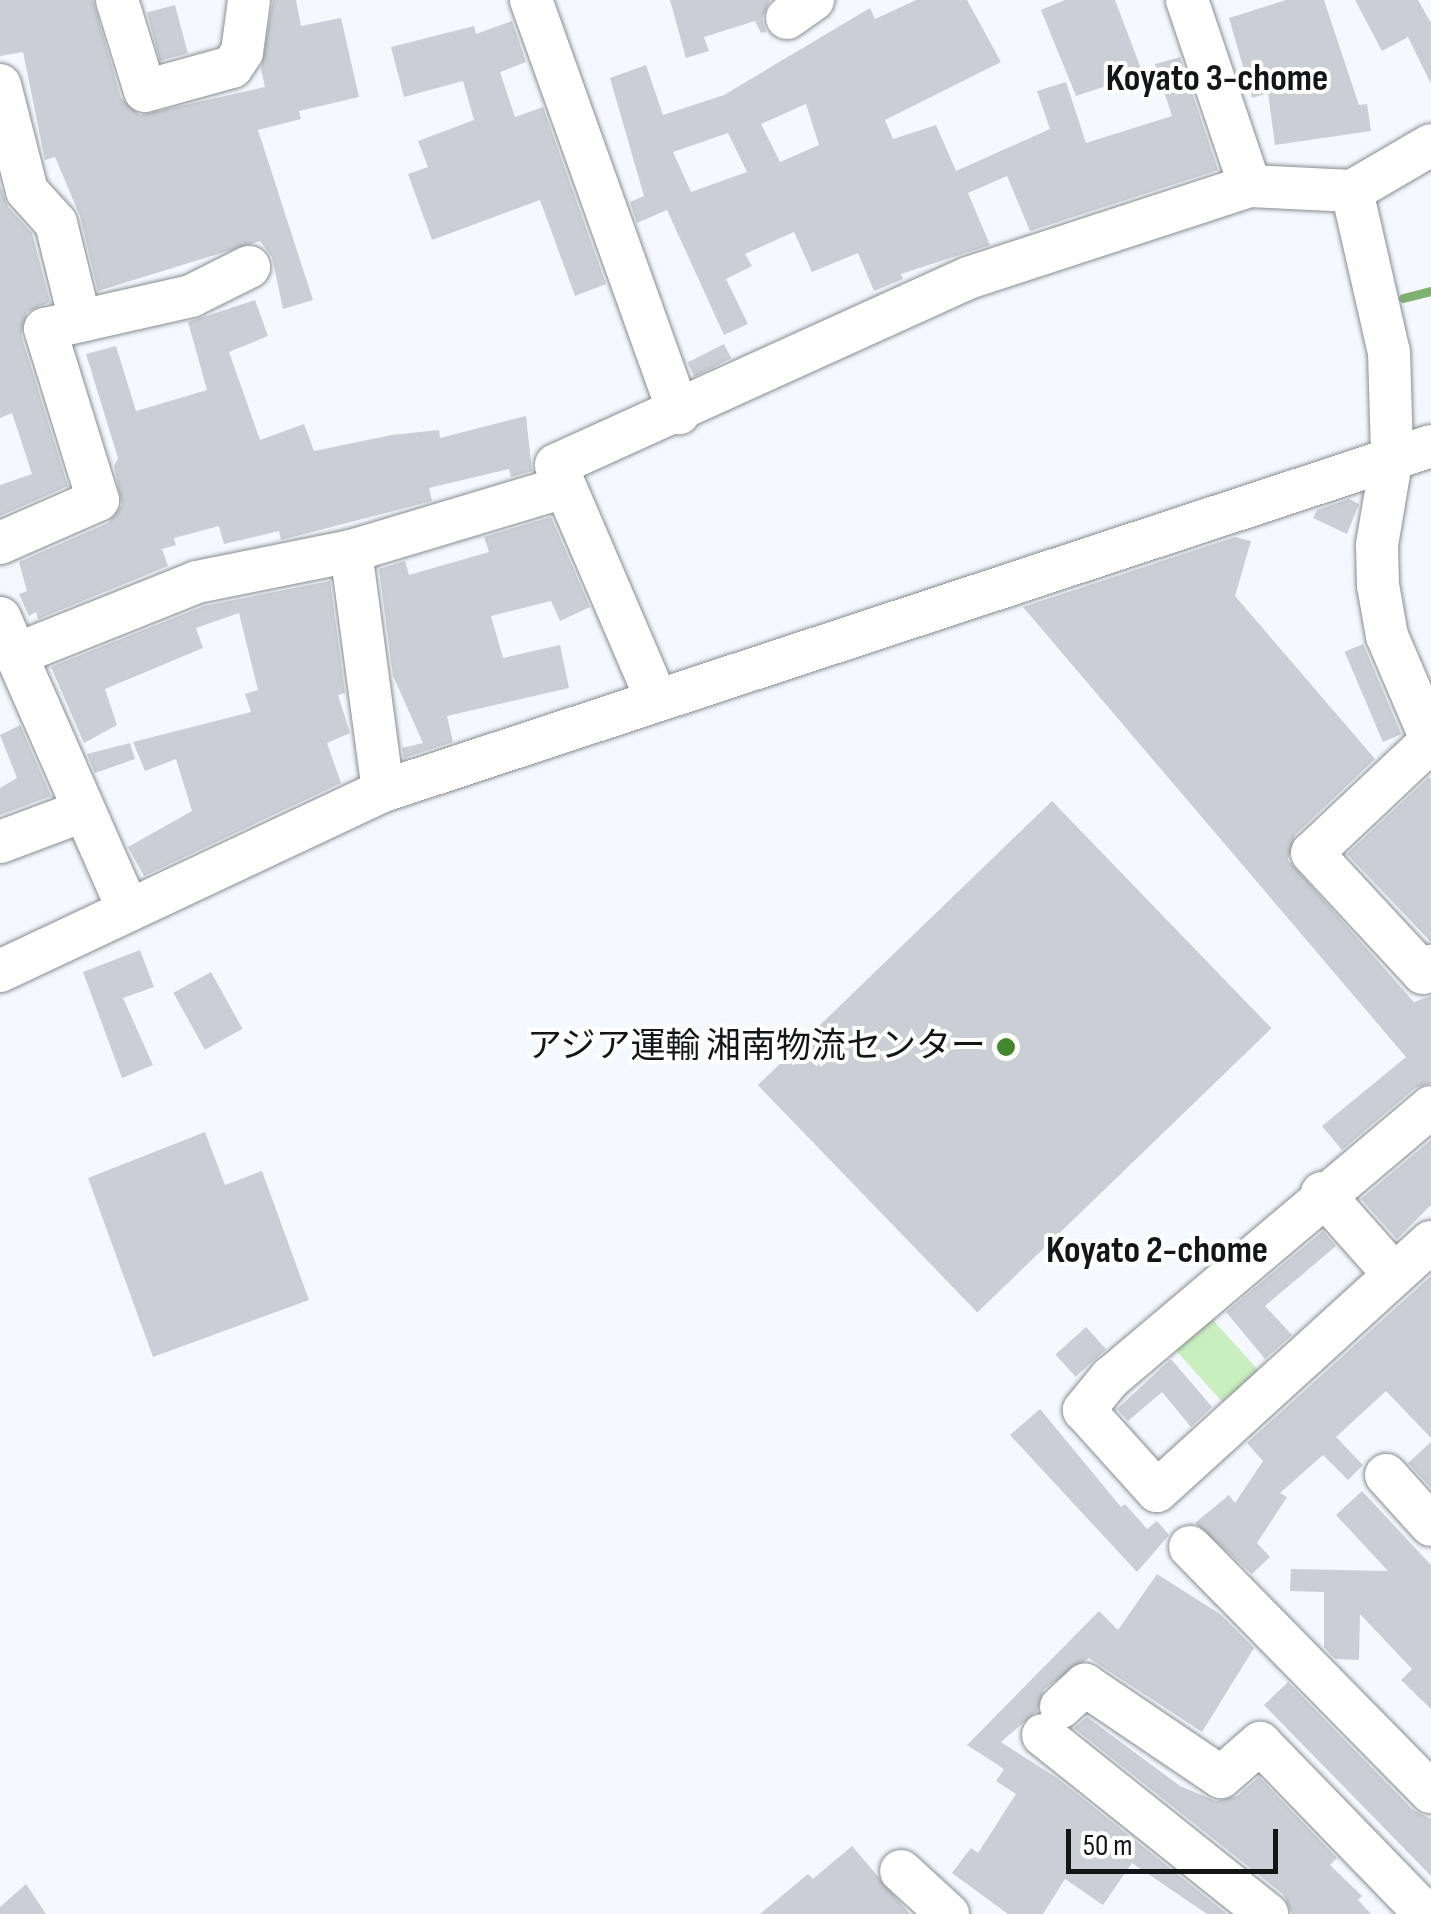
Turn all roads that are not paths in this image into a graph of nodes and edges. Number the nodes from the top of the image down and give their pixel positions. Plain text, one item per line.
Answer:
1 (116, 0) edge
2 (249, 0) edge
3 (531, 0) edge
4 (1187, 0) edge
5 (0, 85) edge
6 (1431, 146) edge
7 (1250, 186) junction
8 (1352, 192) junction
9 (249, 267) dead end
10 (80, 321) junction
11 (679, 414) junction
12 (1411, 451) edge
13 (565, 487) junction
14 (0, 543) edge
15 (350, 551) junction
16 (4, 627) edge
17 (655, 696) junction
18 (1431, 740) edge
19 (383, 790) junction
20 (83, 811) junction
21 (0, 842) edge
22 (127, 907) junction
23 (1431, 966) edge
24 (0, 970) edge
25 (1431, 1106) edge
26 (1322, 1193) junction
27 (1431, 1242) edge
28 (1394, 1274) junction
29 (1386, 1476) dead end
30 (1431, 1525) edge
31 (1190, 1547) dead end
32 (1431, 1792) edge
33 (901, 1871) dead end
34 (948, 1914) edge
35 (1267, 1914) edge
36 (1426, 1914) edge

1 - 2 street
3 - 11 street
4 - 7 street
5 - 10 street
6 - 8 street
7 - 8 street
7 - 11 street
8 - 12 street
9 - 10 street
10 - 14 street
11 - 13 street
12 - 17 street
12 - 18 street
13 - 15 street
13 - 17 street
15 - 16 street
15 - 19 street
16 - 20 street
17 - 19 street
18 - 23 street
19 - 22 street
20 - 21 street
20 - 22 street
22 - 24 street
25 - 26 street
26 - 28 street
26 - 28 street
27 - 28 street
29 - 30 street
31 - 32 street
33 - 34 street
35 - 36 street

